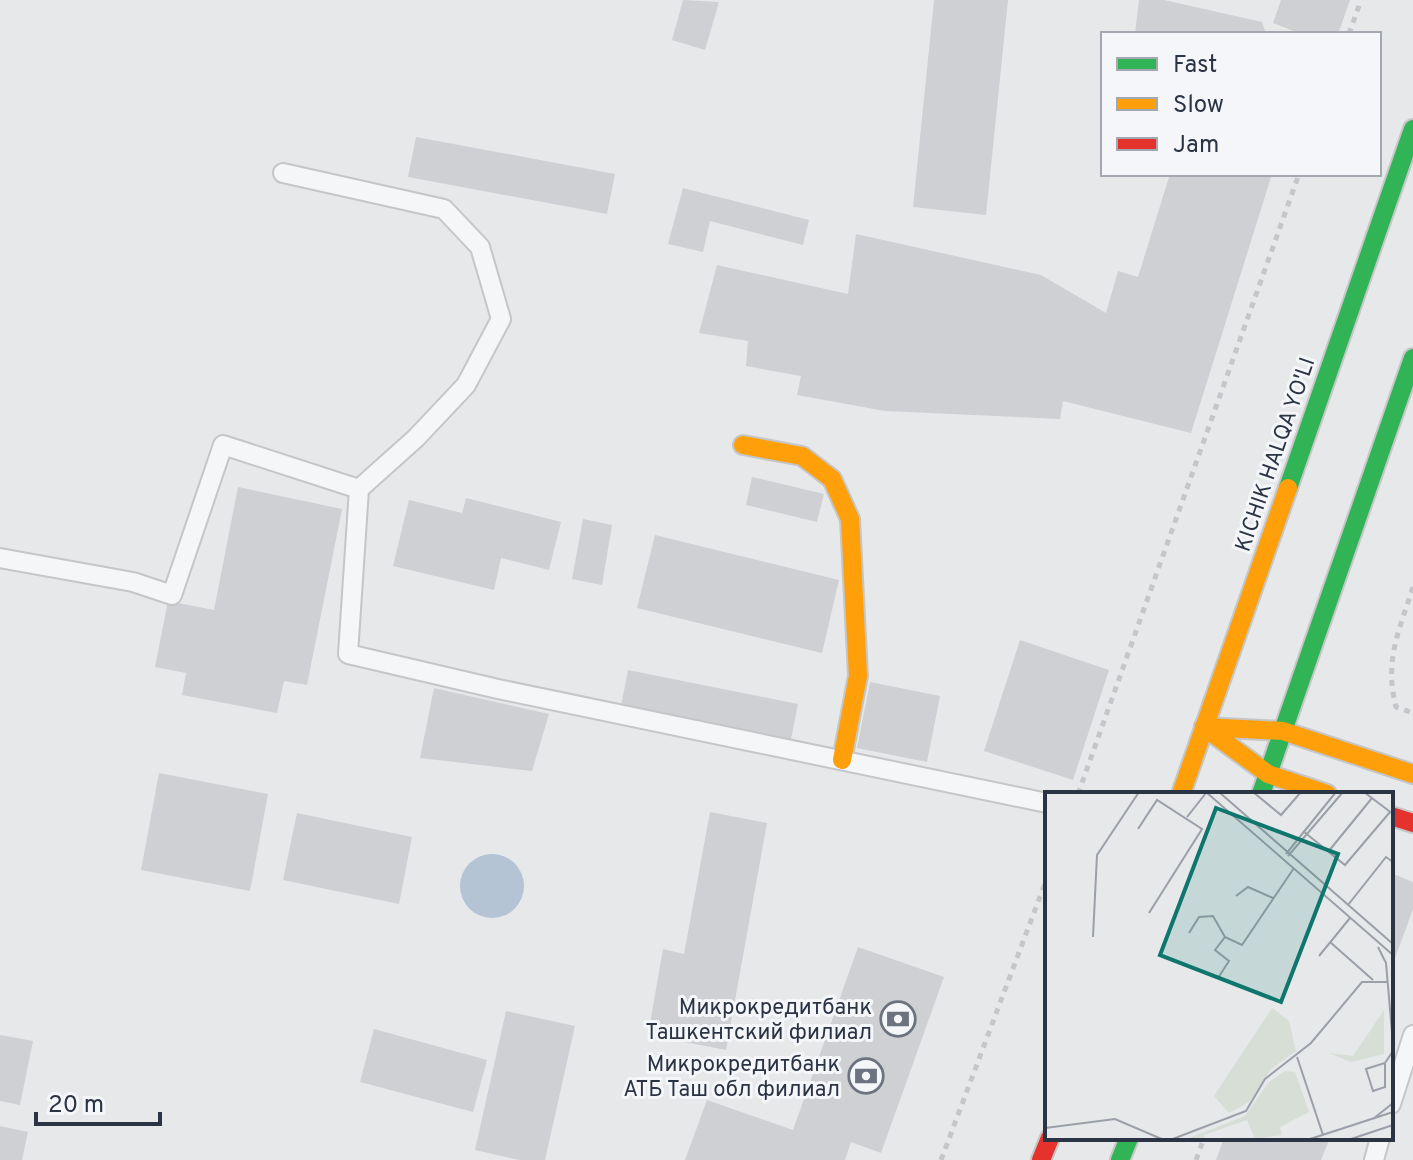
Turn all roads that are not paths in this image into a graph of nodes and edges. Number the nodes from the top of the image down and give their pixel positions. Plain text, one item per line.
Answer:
1 (1413, 129) edge
2 (283, 173) dead end
3 (1413, 358) edge
4 (743, 445) dead end
5 (359, 489) junction
6 (0, 558) edge
7 (1204, 727) junction
8 (1283, 731) junction
9 (842, 760) junction
10 (1268, 774) junction
11 (1413, 774) edge
12 (1182, 792) edge
13 (1262, 792) edge
14 (1321, 792) edge
15 (1045, 803) edge
16 (1393, 817) edge
17 (1413, 823) edge
18 (1413, 1035) edge
19 (1406, 1080) edge
20 (1393, 1101) edge
21 (1049, 1140) edge
22 (1128, 1140) edge
23 (1379, 1140) edge
24 (1041, 1160) edge
25 (1120, 1160) edge
26 (1374, 1160) edge

1 - 7 main road, KICHIK HALQA YO'LI
2 - 5 lane
3 - 8 main road
4 - 9 main road
5 - 6 lane
5 - 9 lane
7 - 8 main road
7 - 10 main road
7 - 12 main road, KICHIK HALQA YO'LI
8 - 10 main road
8 - 11 main road
9 - 15 lane
10 - 13 main road
10 - 14 main road
16 - 17 main road
18 - 19 lane
19 - 20 lane
21 - 24 main road
22 - 25 main road
23 - 26 lane

